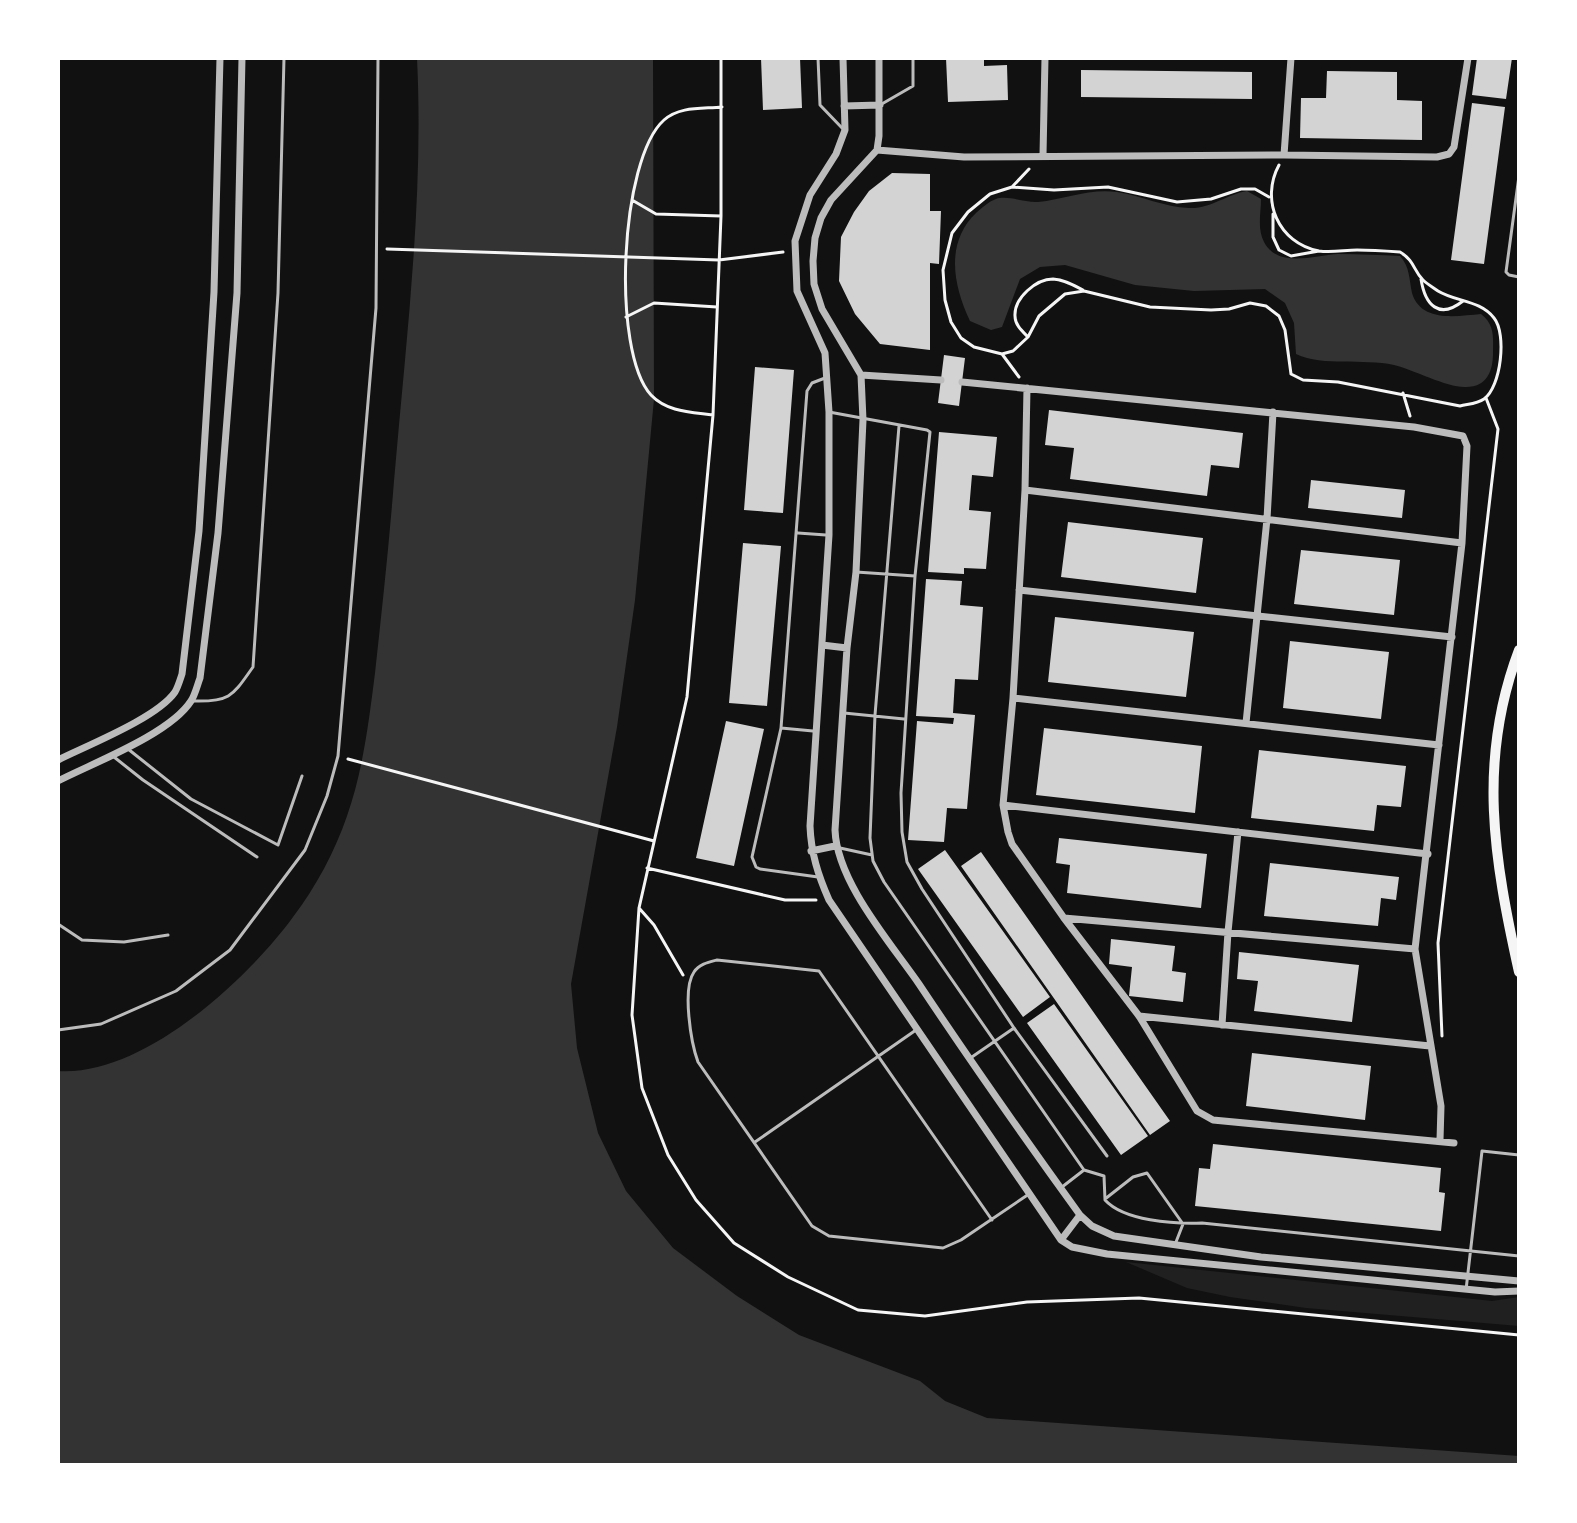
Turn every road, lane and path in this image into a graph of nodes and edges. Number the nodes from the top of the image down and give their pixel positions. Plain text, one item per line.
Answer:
1 (220, 58) edge
2 (242, 58) edge
3 (284, 58) edge
4 (378, 58) edge
5 (721, 58) edge
6 (818, 58) edge
7 (843, 58) edge
8 (879, 58) edge
9 (913, 58) edge
10 (1045, 58) edge
11 (1291, 58) edge
12 (1468, 58) edge
13 (880, 105) junction
14 (844, 106) junction
15 (723, 107) junction
16 (845, 130) junction
17 (877, 150) junction
18 (1043, 155) junction
19 (1284, 155) junction
20 (1519, 176) edge
21 (1012, 187) junction
22 (1269, 197) junction
23 (631, 200) junction
24 (1273, 214) junction
25 (721, 216) junction
26 (377, 249) junction
27 (795, 250) junction
28 (1319, 251) junction
29 (625, 257) junction
30 (719, 260) junction
31 (1519, 277) edge
32 (1421, 279) junction
33 (1084, 291) junction
34 (1464, 301) junction
35 (717, 307) junction
36 (626, 317) junction
37 (1028, 337) junction
38 (1002, 354) junction
39 (861, 375) junction
40 (826, 378) junction
41 (941, 380) dead end
42 (962, 382) dead end
43 (1027, 388) junction
44 (1403, 393) junction
45 (1486, 398) junction
46 (829, 412) junction
47 (1273, 412) junction
48 (713, 415) junction
49 (863, 420) junction
50 (899, 426) junction
51 (1414, 427) junction
52 (1025, 490) junction
53 (1267, 519) junction
54 (798, 533) junction
55 (829, 535) junction
56 (1462, 543) junction
57 (856, 572) junction
58 (887, 573) junction
59 (915, 576) junction
60 (1019, 590) junction
61 (1255, 616) junction
62 (1452, 637) junction
63 (822, 645) junction
64 (847, 648) junction
65 (1519, 650) edge
66 (1013, 698) junction
67 (192, 701) junction
68 (844, 713) junction
69 (875, 715) junction
70 (905, 719) junction
71 (1246, 723) junction
72 (781, 728) junction
73 (816, 731) junction
74 (1439, 745) junction
75 (128, 748) junction
76 (111, 755) junction
77 (58, 760) edge
78 (354, 761) dead end
79 (302, 776) dead end
80 (58, 781) edge
81 (1003, 805) junction
82 (1238, 832) junction
83 (654, 841) junction
84 (835, 846) junction
85 (811, 851) junction
86 (1428, 854) junction
87 (872, 855) junction
88 (257, 857) dead end
89 (647, 868) junction
90 (818, 877) junction
91 (829, 900) junction
92 (639, 908) junction
93 (1064, 918) junction
94 (58, 924) edge
95 (1228, 932) junction
96 (168, 935) dead end
97 (1415, 949) junction
98 (1519, 972) edge
99 (689, 986) junction
100 (1139, 1016) junction
101 (1222, 1025) junction
102 (1014, 1028) junction
103 (58, 1030) edge
104 (916, 1030) junction
105 (1443, 1040) dead end
106 (997, 1041) junction
107 (1430, 1046) junction
108 (878, 1057) junction
109 (969, 1059) junction
110 (1440, 1140) junction
111 (754, 1143) junction
112 (1454, 1143) dead end
113 (1519, 1155) edge
114 (1107, 1156) dead end
115 (1084, 1170) junction
116 (1060, 1188) junction
117 (1029, 1194) junction
118 (1105, 1200) junction
119 (1080, 1215) junction
120 (992, 1220) junction
121 (1183, 1224) junction
122 (1061, 1240) junction
123 (1175, 1245) junction
124 (1470, 1252) junction
125 (1519, 1256) edge
126 (1467, 1277) junction
127 (1519, 1281) edge
128 (1466, 1290) junction
129 (1519, 1291) edge
130 (1519, 1335) edge

1 - 77 street
2 - 67 street
3 - 67 lane
4 - 26 lane
5 - 15 path
6 - 16 lane
7 - 14 street
8 - 13 street
9 - 13 lane
10 - 18 street
11 - 19 street
12 - 19 street
13 - 14 street
13 - 17 street
14 - 16 street
15 - 23 path
15 - 25 path
16 - 27 street
17 - 18 street
17 - 39 street
18 - 19 street
18 - 21 path
19 - 22 path
20 - 31 lane
21 - 22 path
21 - 38 path
22 - 24 path
23 - 25 path
23 - 29 path
24 - 28 path
24 - 28 path
25 - 30 path
26 - 29 path
26 - 103 lane
27 - 30 path
27 - 40 street
28 - 32 path
29 - 30 path
29 - 36 path
30 - 35 path
32 - 34 path
32 - 34 path
33 - 37 path
33 - 37 path
33 - 44 path
34 - 45 path
35 - 36 path
35 - 48 path
36 - 48 path
37 - 38 path
38 - 43 path
39 - 41 street
39 - 49 street
40 - 46 street
40 - 54 lane
42 - 43 street
43 - 47 street
43 - 52 street
44 - 45 path
44 - 51 path
45 - 105 path
46 - 49 lane
46 - 55 street
47 - 51 street
47 - 53 street
48 - 83 path
49 - 50 lane
49 - 57 street
50 - 58 lane
50 - 59 lane
51 - 56 street
52 - 53 street
52 - 60 street
53 - 56 street
53 - 61 street
54 - 55 lane
54 - 72 lane
55 - 63 street
56 - 62 street
57 - 58 lane
57 - 64 street
58 - 59 lane
58 - 69 lane
59 - 70 lane
60 - 61 street
60 - 66 street
61 - 62 street
61 - 71 street
62 - 74 street
63 - 64 street
63 - 73 street
64 - 68 street
65 - 98 main road
66 - 71 street
66 - 81 street
67 - 75 street
68 - 69 lane
68 - 84 street
69 - 70 lane
69 - 87 lane
70 - 102 lane
71 - 74 street
72 - 73 lane
72 - 90 lane
73 - 85 street
74 - 86 street
75 - 76 street
75 - 79 lane
76 - 80 street
76 - 88 lane
78 - 83 path
81 - 82 street
81 - 93 street
82 - 86 street
82 - 95 street
83 - 89 path
84 - 85 street
84 - 87 lane
84 - 109 street
85 - 90 street
86 - 97 street
87 - 106 lane
89 - 91 path
89 - 92 path
90 - 91 street
91 - 104 street
92 - 99 path
92 - 130 path
93 - 95 street
93 - 100 street
94 - 96 lane
95 - 97 street
95 - 101 street
97 - 107 street
99 - 108 lane
99 - 111 lane
100 - 101 street
100 - 110 street
101 - 107 street
102 - 106 lane
102 - 114 lane
104 - 108 lane
104 - 117 street
106 - 109 lane
106 - 115 lane
107 - 110 street
108 - 111 lane
108 - 120 lane
109 - 116 street
110 - 112 street
111 - 120 lane
113 - 124 lane
115 - 116 lane
115 - 118 lane
116 - 119 street
117 - 120 lane
117 - 122 street
118 - 121 lane
118 - 121 lane
119 - 122 street
119 - 123 street
121 - 123 lane
121 - 124 lane
122 - 128 street
123 - 126 street
124 - 125 lane
124 - 126 lane
126 - 127 street
126 - 128 lane
128 - 129 street

